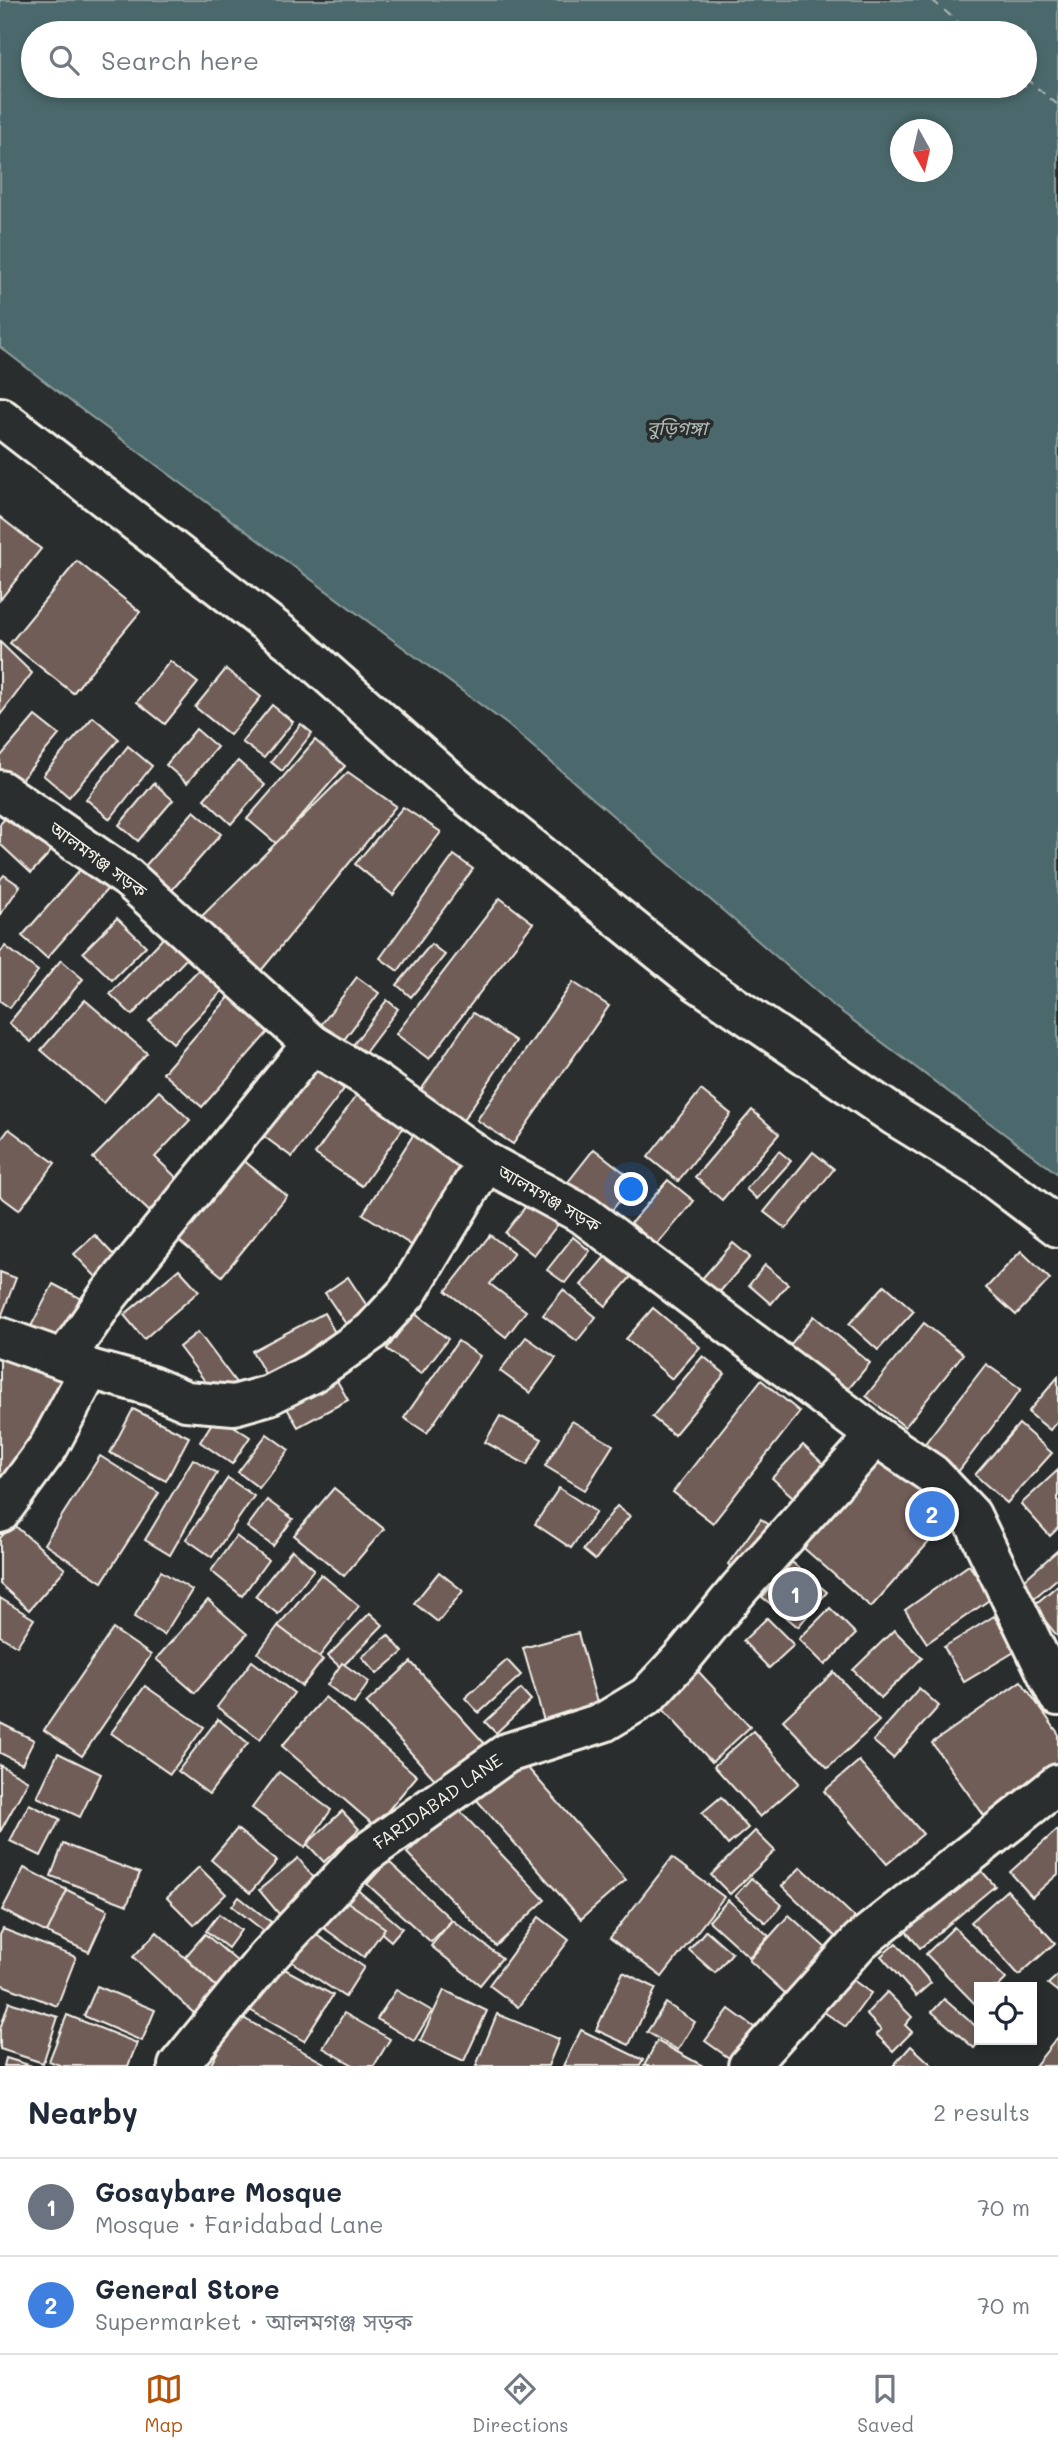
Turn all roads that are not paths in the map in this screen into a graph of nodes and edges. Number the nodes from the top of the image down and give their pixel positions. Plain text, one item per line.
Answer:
1 (0, 418) edge
2 (0, 790) edge
3 (312, 1044) junction
4 (486, 1163) junction
5 (1058, 1227) edge
6 (0, 1337) edge
7 (77, 1364) junction
8 (876, 1436) junction
9 (0, 1513) edge
10 (1058, 1696) edge
11 (1058, 1784) edge
12 (178, 2066) edge
13 (748, 2066) edge

1 - 5 street
2 - 3 street, আলমগঞ্জ সড়ক
3 - 4 street, আলমগঞ্জ সড়ক
3 - 7 street
4 - 7 street
4 - 8 street, আলমগঞ্জ সড়ক
6 - 7 street
7 - 9 street
8 - 10 street, আলমগঞ্জ সড়ক
8 - 12 street, FARIDABAD LANE
11 - 13 street

